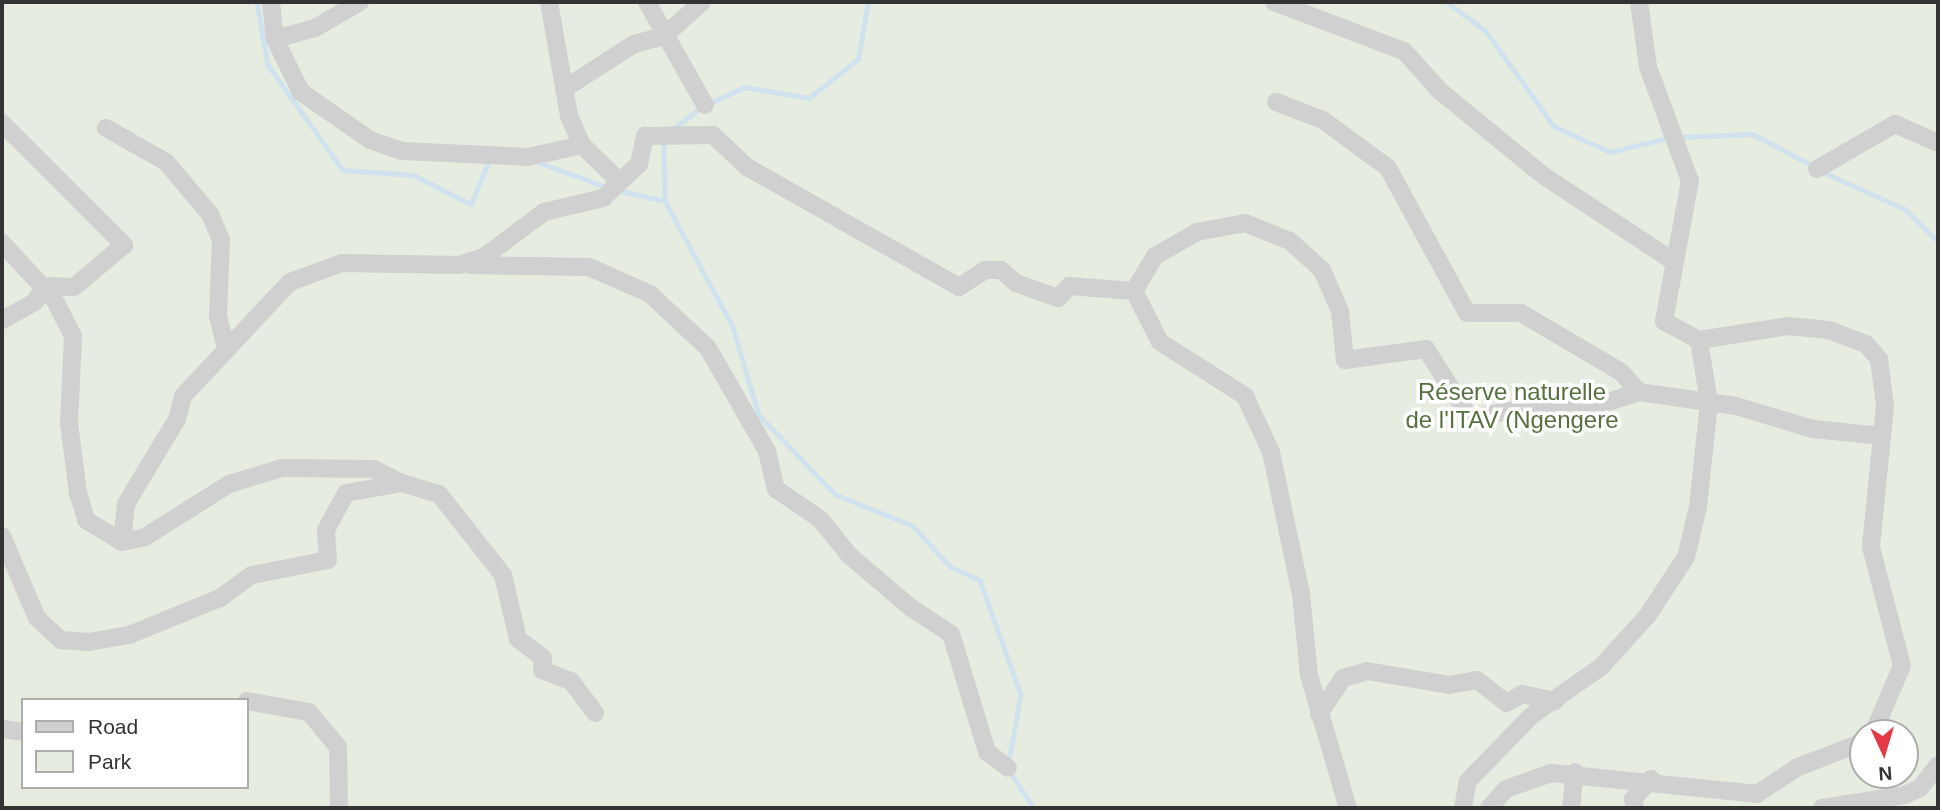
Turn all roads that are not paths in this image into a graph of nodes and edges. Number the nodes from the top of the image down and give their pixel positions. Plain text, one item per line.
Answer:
1 (271, 2) edge
2 (360, 2) edge
3 (549, 2) edge
4 (647, 2) edge
5 (702, 2) edge
6 (1274, 2) edge
7 (1639, 2) edge
8 (664, 36) junction
9 (275, 39) junction
10 (564, 89) junction
11 (1276, 103) dead end
12 (705, 105) dead end
13 (2, 123) edge
14 (106, 128) dead end
15 (1938, 143) edge
16 (582, 145) junction
17 (1817, 169) dead end
18 (619, 181) junction
19 (2, 243) edge
20 (1673, 261) junction
21 (459, 265) junction
22 (44, 286) junction
23 (1134, 291) junction
24 (2, 320) edge
25 (1699, 340) junction
26 (226, 347) junction
27 (1639, 392) junction
28 (1709, 403) junction
29 (1882, 436) junction
30 (402, 483) junction
31 (2, 536) edge
32 (122, 542) junction
33 (1558, 700) junction
34 (248, 701) edge
35 (595, 713) dead end
36 (1319, 714) junction
37 (1879, 719) edge
38 (2, 729) edge
39 (21, 732) edge
40 (1849, 747) edge
41 (1938, 765) edge
42 (1009, 768) dead end
43 (1575, 772) junction
44 (1651, 779) junction
45 (339, 808) edge
46 (1348, 808) edge
47 (1463, 808) edge
48 (1489, 808) edge
49 (1571, 808) edge
50 (1635, 808) edge
51 (1822, 808) edge

1 - 9 street
2 - 9 street
3 - 10 street
4 - 8 street
5 - 8 street
6 - 20 street
7 - 20 street
8 - 10 street
8 - 12 street
9 - 16 street
10 - 16 street
11 - 27 street
13 - 22 street
14 - 26 street
15 - 17 street
16 - 18 street
18 - 21 street
18 - 23 street
19 - 22 street
20 - 25 street
21 - 26 street
21 - 42 street
22 - 24 street
22 - 32 street
23 - 27 street
23 - 36 street
25 - 28 street
25 - 29 street
26 - 32 street
27 - 28 street
28 - 29 street
28 - 33 street
29 - 37 street
30 - 31 street
30 - 32 street
30 - 35 street
33 - 36 street
33 - 47 street
34 - 45 street
36 - 46 street
38 - 39 street
40 - 44 street
41 - 51 street
43 - 44 street
43 - 48 street
43 - 49 street
44 - 50 street

